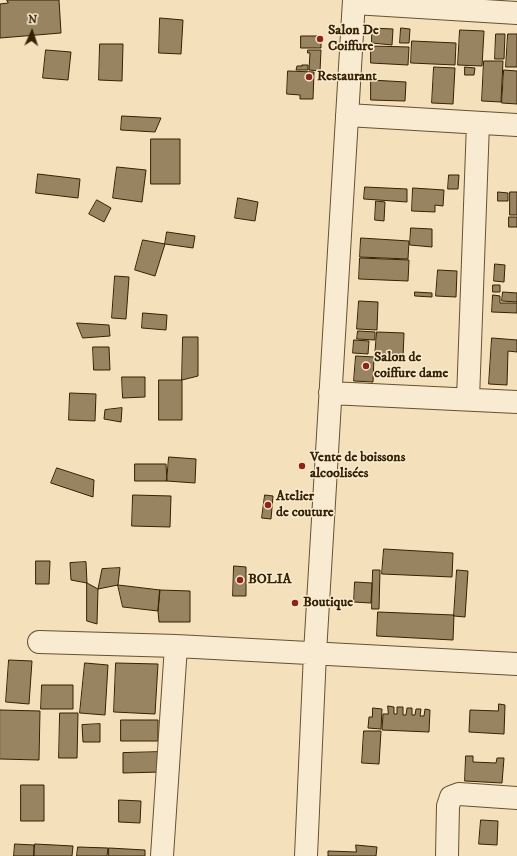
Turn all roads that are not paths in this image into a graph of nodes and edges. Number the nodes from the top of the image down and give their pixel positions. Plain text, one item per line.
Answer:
1 (354, 1) edge
2 (490, 6) edge
3 (517, 13) edge
4 (347, 115) junction
5 (478, 123) junction
6 (517, 125) edge
7 (330, 393) junction
8 (468, 399) junction
9 (517, 402) edge
10 (39, 642) dead end
11 (176, 646) junction
12 (315, 653) junction
13 (517, 664) edge
14 (517, 798) edge
15 (162, 856) edge
16 (306, 856) edge
17 (447, 856) edge

1 - 2 street
1 - 4 street
2 - 3 street
4 - 5 street
4 - 7 street
5 - 6 street
5 - 8 street
7 - 8 street
7 - 12 street
8 - 9 street
10 - 11 street
11 - 12 street
11 - 15 street
12 - 13 street
12 - 16 street
14 - 17 street

